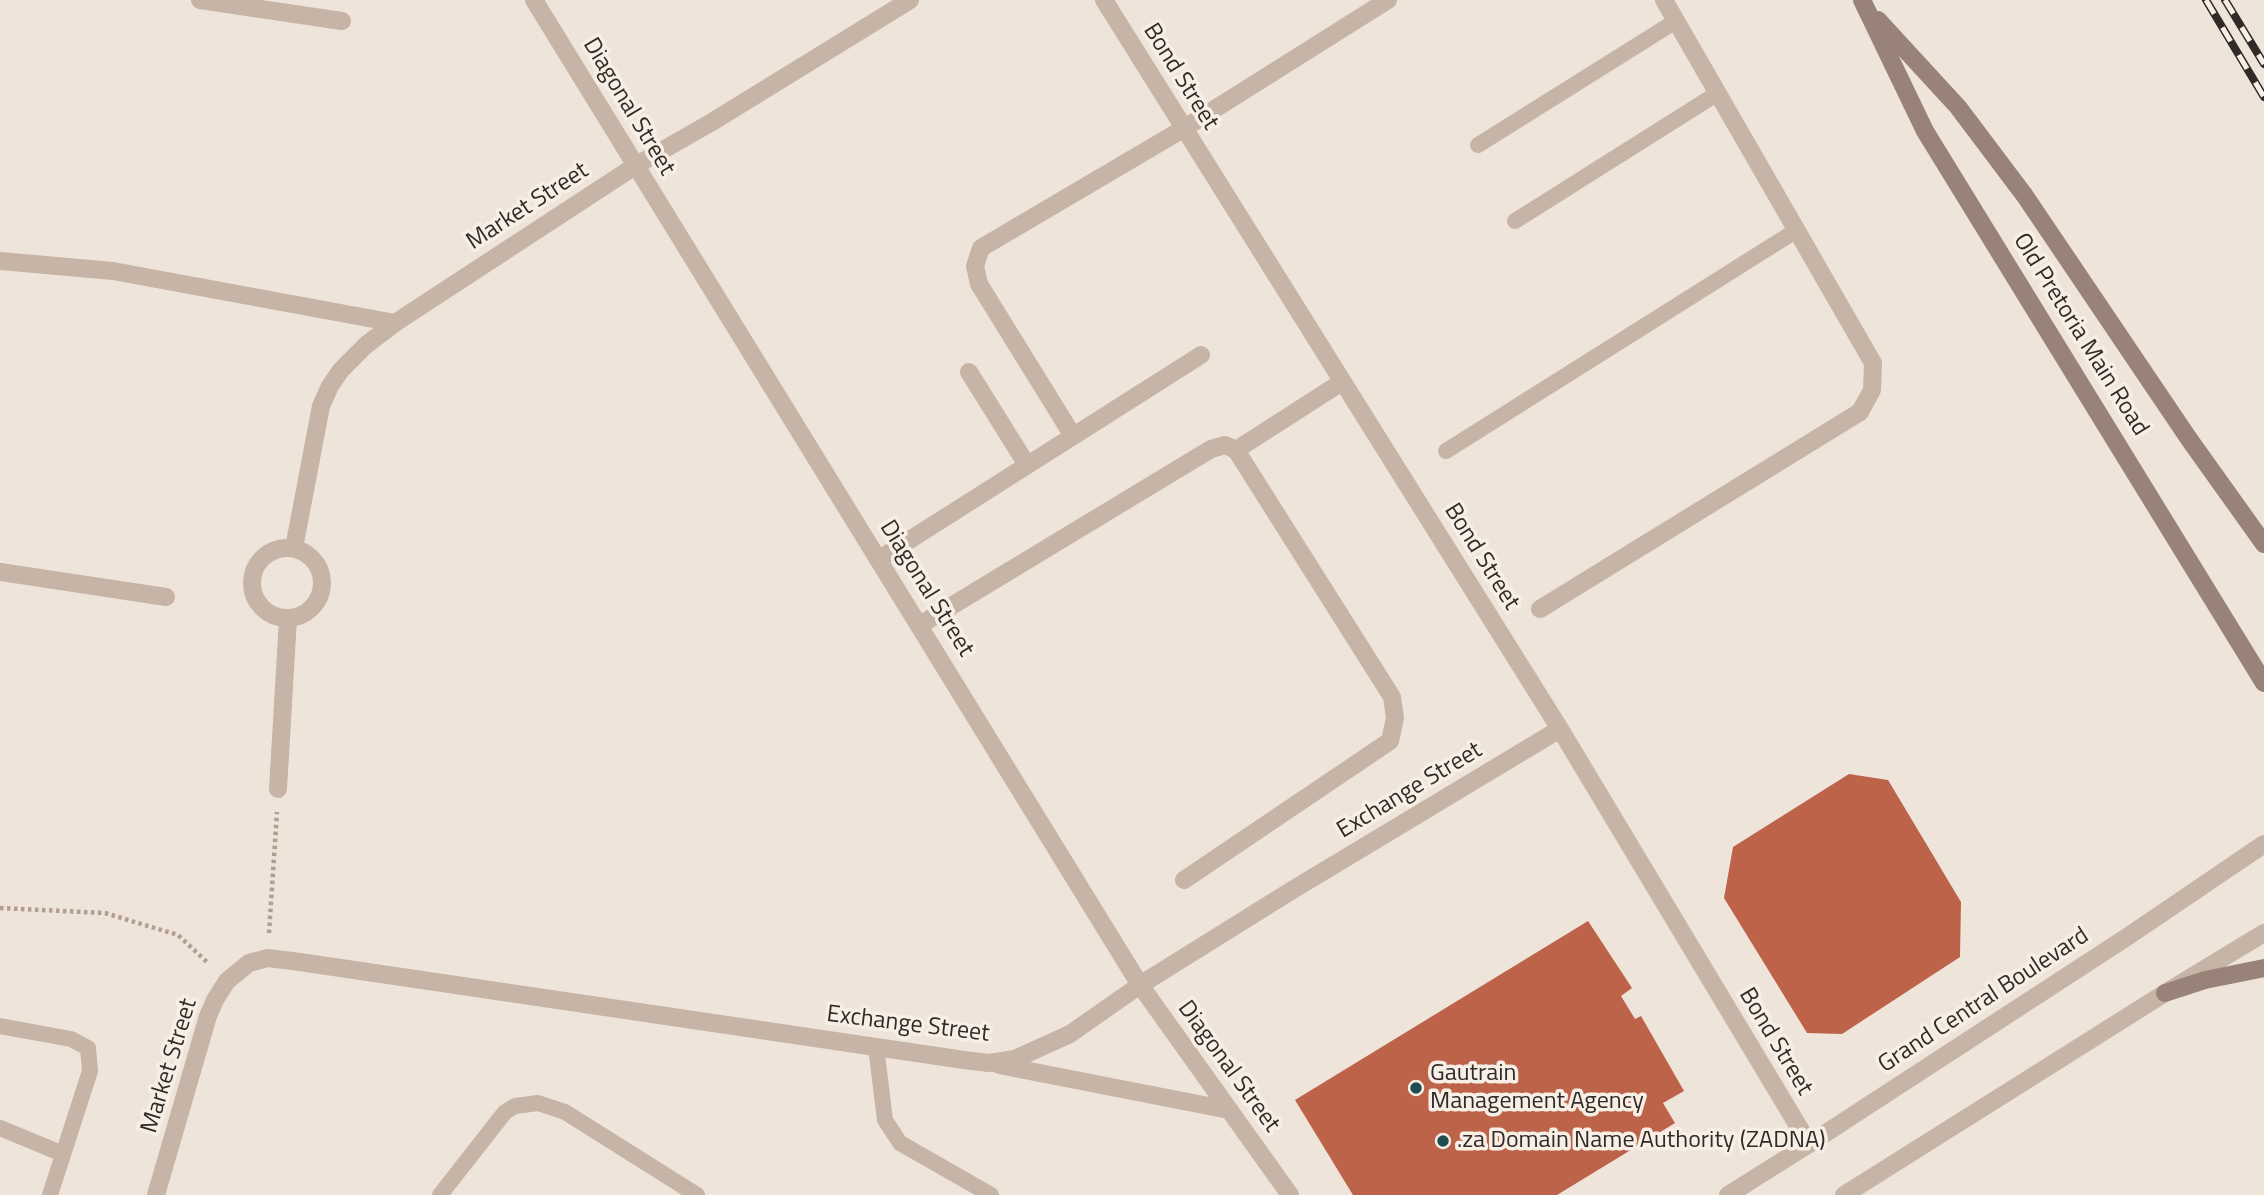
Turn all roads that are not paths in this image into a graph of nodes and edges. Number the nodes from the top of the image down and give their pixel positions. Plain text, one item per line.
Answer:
1 (200, 0) edge
2 (534, 0) edge
3 (910, 0) edge
4 (1104, 0) edge
5 (1388, 0) edge
6 (1664, 0) edge
7 (1864, 4) edge
8 (342, 21) dead end
9 (1676, 21) junction
10 (1718, 93) junction
11 (1183, 129) junction
12 (1478, 145) dead end
13 (635, 166) junction
14 (1516, 221) dead end
15 (1797, 230) junction
16 (0, 261) edge
17 (395, 323) junction
18 (1201, 355) dead end
19 (969, 372) dead end
20 (1342, 382) junction
21 (1073, 436) junction
22 (1236, 450) junction
23 (1446, 451) dead end
24 (1027, 465) junction
25 (2264, 544) edge
26 (293, 548) junction
27 (878, 560) junction
28 (0, 572) edge
29 (166, 597) dead end
30 (1540, 609) dead end
31 (288, 619) junction
32 (920, 625) junction
33 (2264, 683) edge
34 (1560, 729) junction
35 (278, 789) road end
36 (2264, 844) edge
37 (1184, 880) dead end
38 (2264, 933) edge
39 (249, 963) joint
40 (2264, 968) edge
41 (1140, 985) junction
42 (2165, 993) junction
43 (0, 1026) edge
44 (876, 1047) junction
45 (989, 1063) junction
46 (1229, 1110) junction
47 (0, 1128) edge
48 (1810, 1144) junction
49 (63, 1154) junction
50 (677, 1190) edge
51 (50, 1195) edge
52 (156, 1195) edge
53 (440, 1195) edge
54 (697, 1195) edge
55 (991, 1195) edge
56 (1290, 1195) edge
57 (1728, 1195) edge
58 (1844, 1195) edge

1 - 8 street
2 - 13 street, Diagonal Street
3 - 13 street, Market Street
4 - 11 street, Bond Street
5 - 11 street
6 - 9 street
7 - 25 main road, Old Pretoria Main Road
7 - 33 main road, Old Pretoria Main Road
9 - 10 street
9 - 12 lane
10 - 14 lane
10 - 15 street
11 - 20 street, Bond Street
11 - 21 street
13 - 17 street, Market Street
13 - 27 street, Diagonal Street
15 - 23 lane
15 - 30 street
16 - 17 street
17 - 26 street, Market Street
18 - 21 street
19 - 24 street
20 - 22 street
20 - 34 street, Bond Street
21 - 24 street
22 - 32 street
22 - 37 street
24 - 27 street
26 - 31 street
26 - 31 street
27 - 32 street, Diagonal Street
28 - 29 street
31 - 35 street
32 - 41 street, Diagonal Street
34 - 41 street, Exchange Street
34 - 48 street, Bond Street
36 - 48 street, Grand Central Boulevard
38 - 42 street
39 - 44 street, Exchange Street
39 - 52 street, Market Street
40 - 42 main road
41 - 45 street, Exchange Street
41 - 46 street, Diagonal Street
42 - 58 street
43 - 49 lane
44 - 45 street, Exchange Street
44 - 55 lane
45 - 46 street
46 - 56 street, Diagonal Street
47 - 49 lane
48 - 57 street, Grand Central Boulevard
49 - 51 lane
50 - 53 lane
50 - 54 lane

